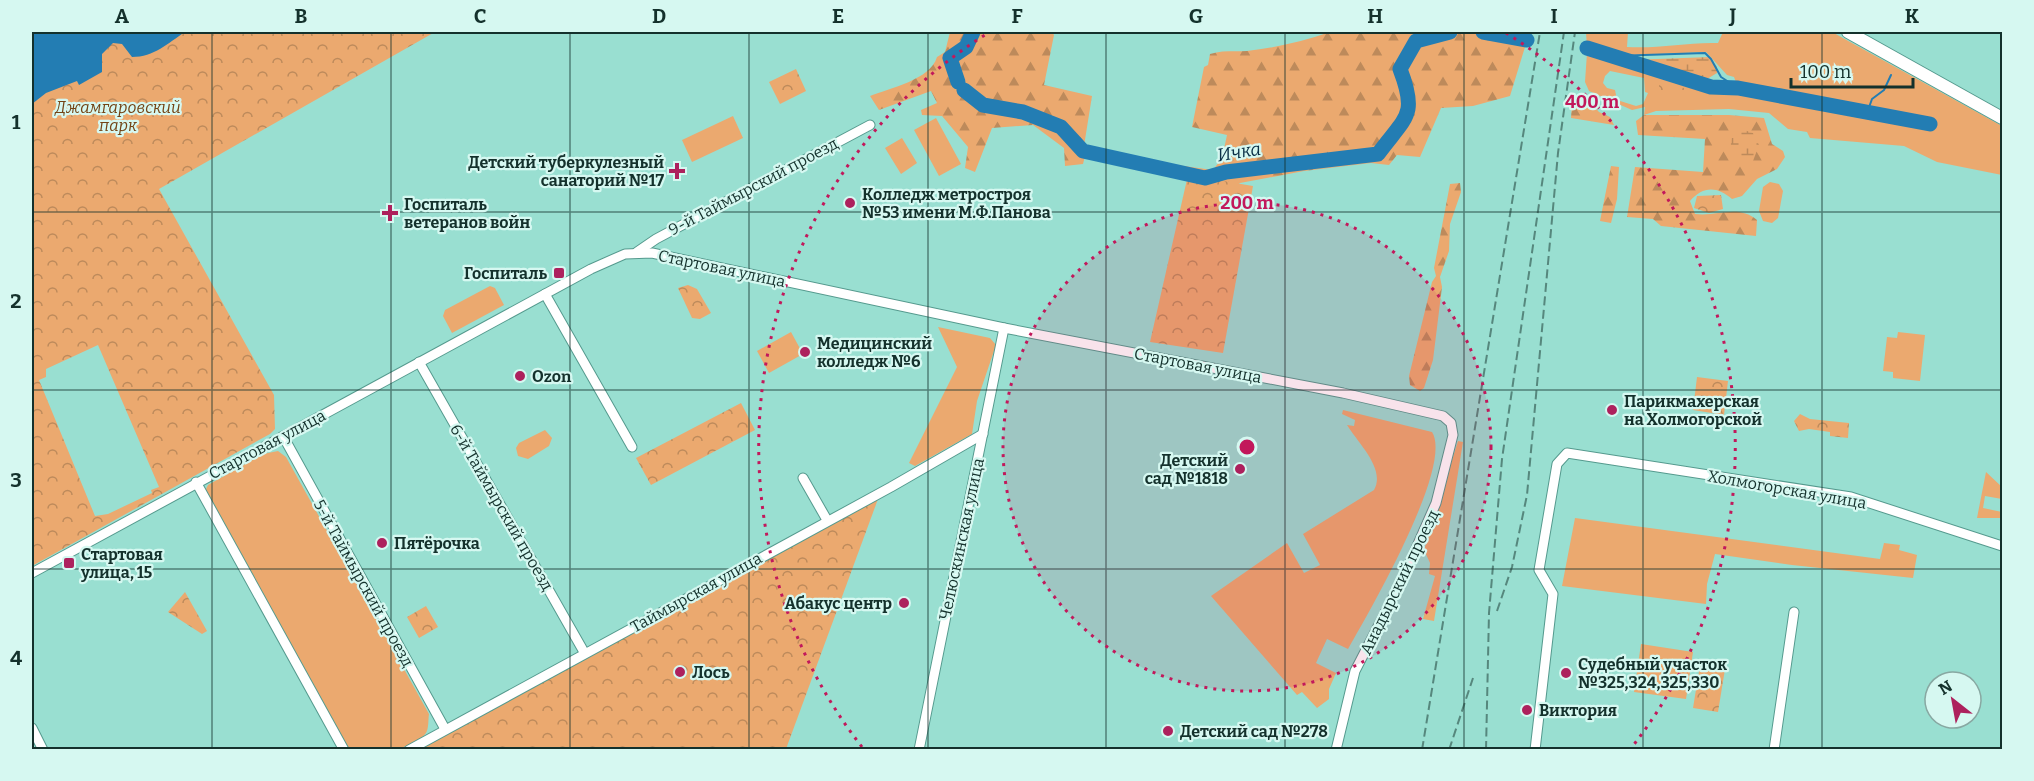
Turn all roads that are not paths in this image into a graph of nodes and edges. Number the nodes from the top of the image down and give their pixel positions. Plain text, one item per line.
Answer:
1 (1848, 32) edge
2 (2002, 118) edge
3 (870, 125) dead end
4 (637, 252) junction
5 (545, 294) junction
6 (1004, 328) junction
7 (418, 362) junction
8 (1443, 416) joint
9 (983, 434) junction
10 (283, 436) junction
11 (632, 447) dead end
12 (803, 478) dead end
13 (196, 482) junction
14 (827, 520) junction
15 (2002, 546) edge
16 (32, 573) edge
17 (1794, 612) dead end
18 (584, 652) junction
19 (32, 728) edge
20 (445, 729) junction
21 (44, 750) edge
22 (344, 750) edge
23 (409, 750) edge
24 (919, 750) edge
25 (1336, 750) edge
26 (1535, 750) edge
27 (1774, 750) edge

1 - 2 main road
3 - 4 street, 9-й Таймырский проезд
4 - 5 street, Стартовая улица
4 - 6 street, Стартовая улица
5 - 7 street, Стартовая улица
5 - 11 street
6 - 8 street, Стартовая улица
6 - 9 street, Челюскинская улица
7 - 10 street, Стартовая улица
7 - 18 street, 6-й Таймырский проезд
8 - 25 street, Анадырский проезд
9 - 14 street, Таймырская улица
9 - 24 street, Челюскинская улица
10 - 13 street, Стартовая улица
10 - 20 street, 5-й Таймырский проезд
12 - 14 street
13 - 16 street, Стартовая улица
13 - 22 street
14 - 18 street, Таймырская улица
15 - 26 street, Холмогорская улица
17 - 27 street
18 - 20 street, Таймырская улица
19 - 21 street
20 - 23 street, Таймырская улица

